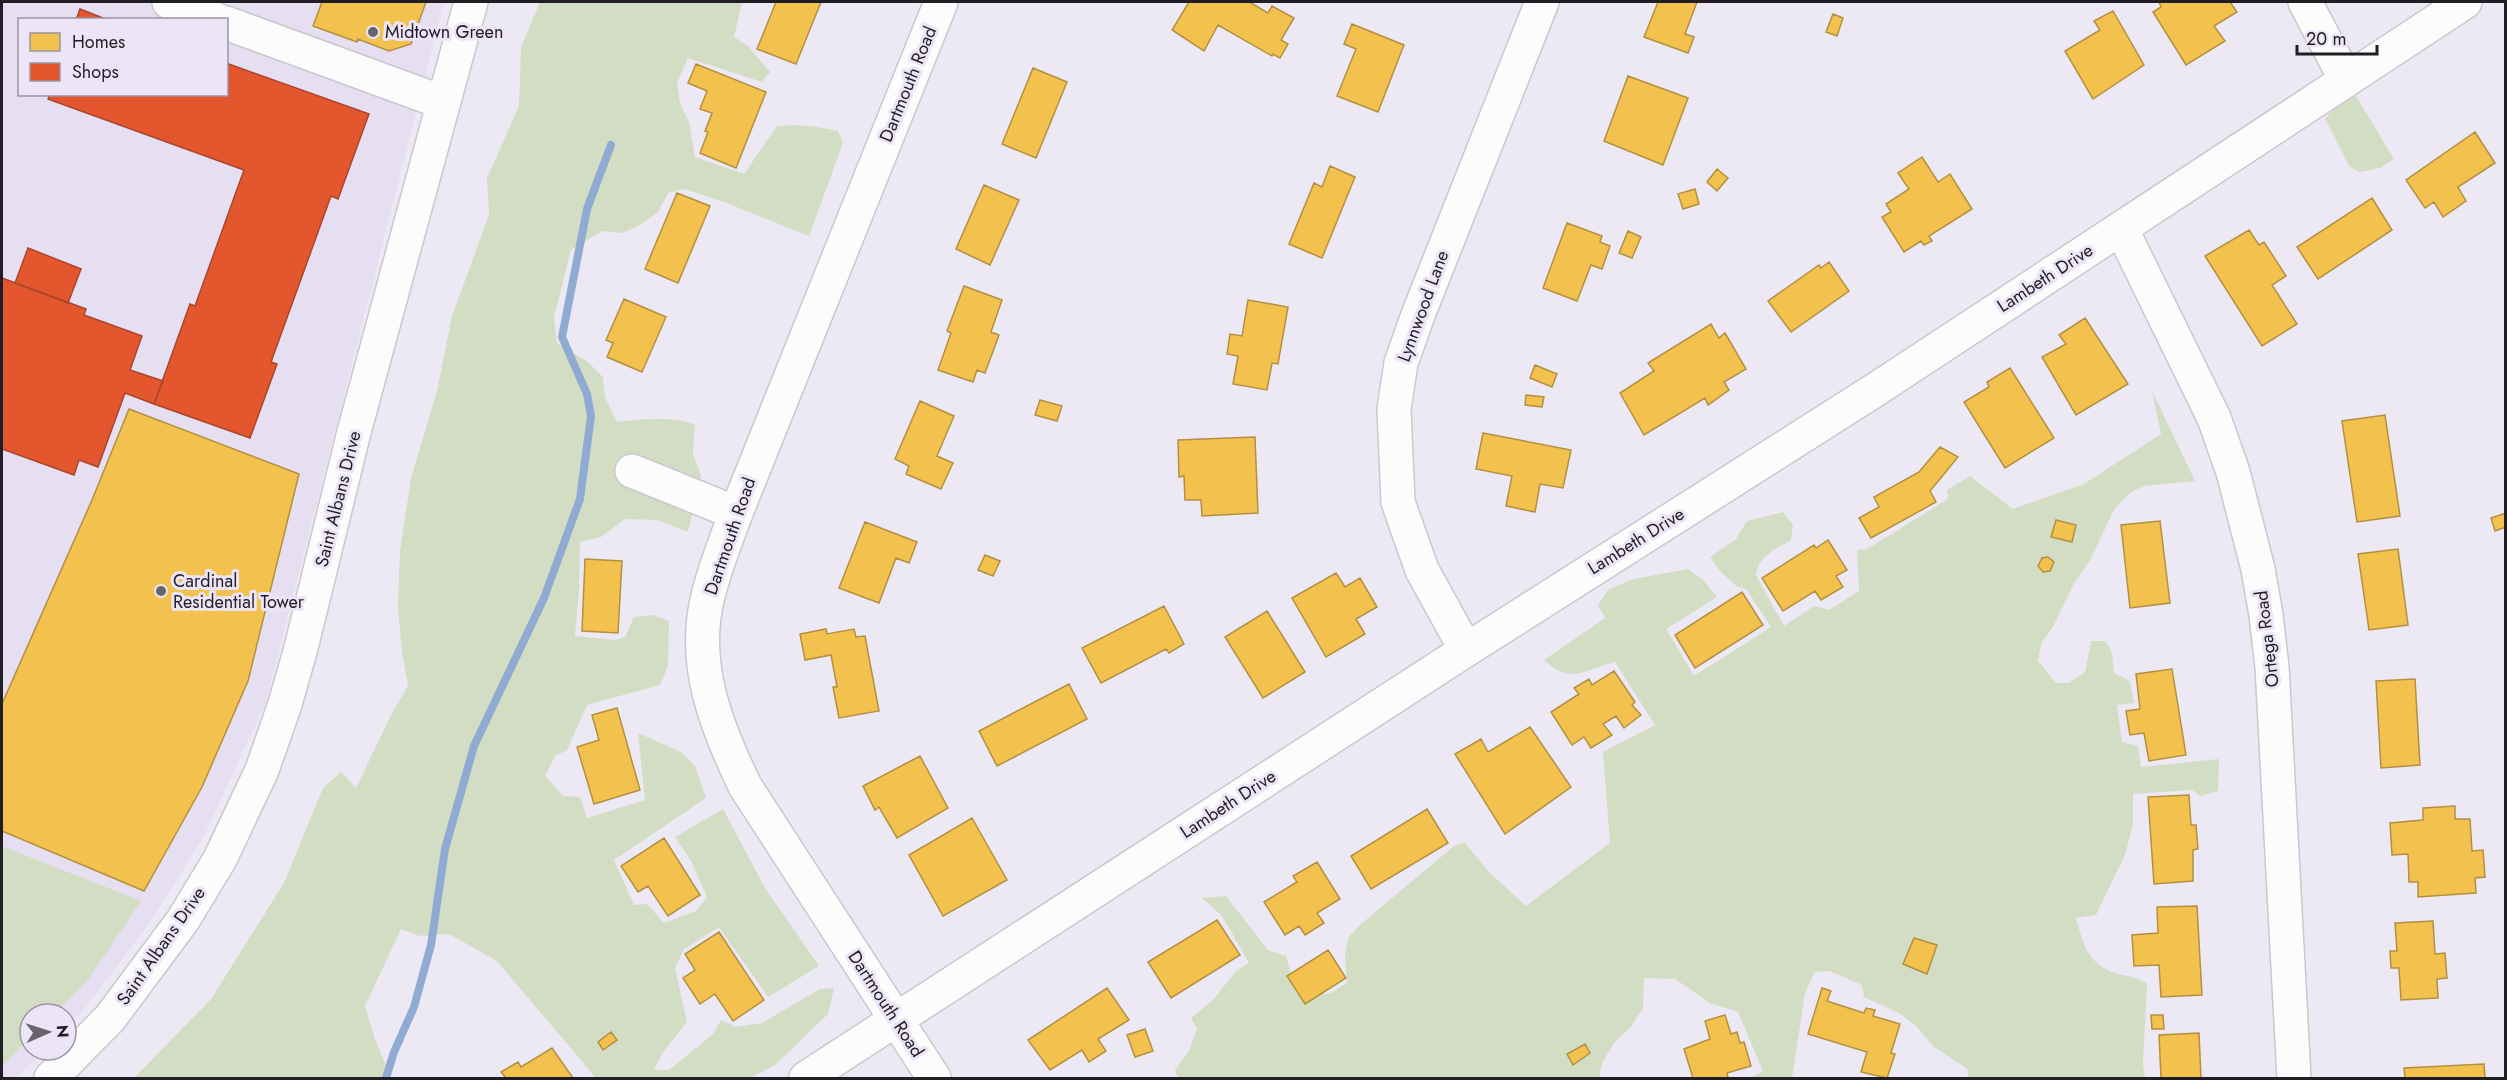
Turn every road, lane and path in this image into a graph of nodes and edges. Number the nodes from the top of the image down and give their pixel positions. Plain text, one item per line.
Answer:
1 (169, 2) edge
2 (471, 2) edge
3 (940, 2) edge
4 (1542, 2) edge
5 (2305, 2) edge
6 (2465, 2) edge
7 (212, 18) edge
8 (228, 24) edge
9 (2346, 80) junction
10 (442, 102) junction
11 (2121, 228) junction
12 (632, 471) dead end
13 (736, 513) junction
14 (1466, 650) junction
15 (897, 1020) junction
16 (51, 1078) edge
17 (806, 1078) edge
18 (934, 1078) edge
19 (2294, 1078) edge

1 - 7 street
2 - 10 street, Saint Albans Drive
3 - 13 street, Dartmouth Road
4 - 14 street, Lynnwood Lane
5 - 9 street
6 - 9 street, Lambeth Drive
8 - 10 street
9 - 11 street, Lambeth Drive
10 - 16 street, Saint Albans Drive
11 - 14 street, Lambeth Drive
11 - 19 street, Ortega Road
12 - 13 street
13 - 15 street, Dartmouth Road
14 - 15 street, Lambeth Drive
15 - 17 street, Lambeth Drive
15 - 18 street, Dartmouth Road

